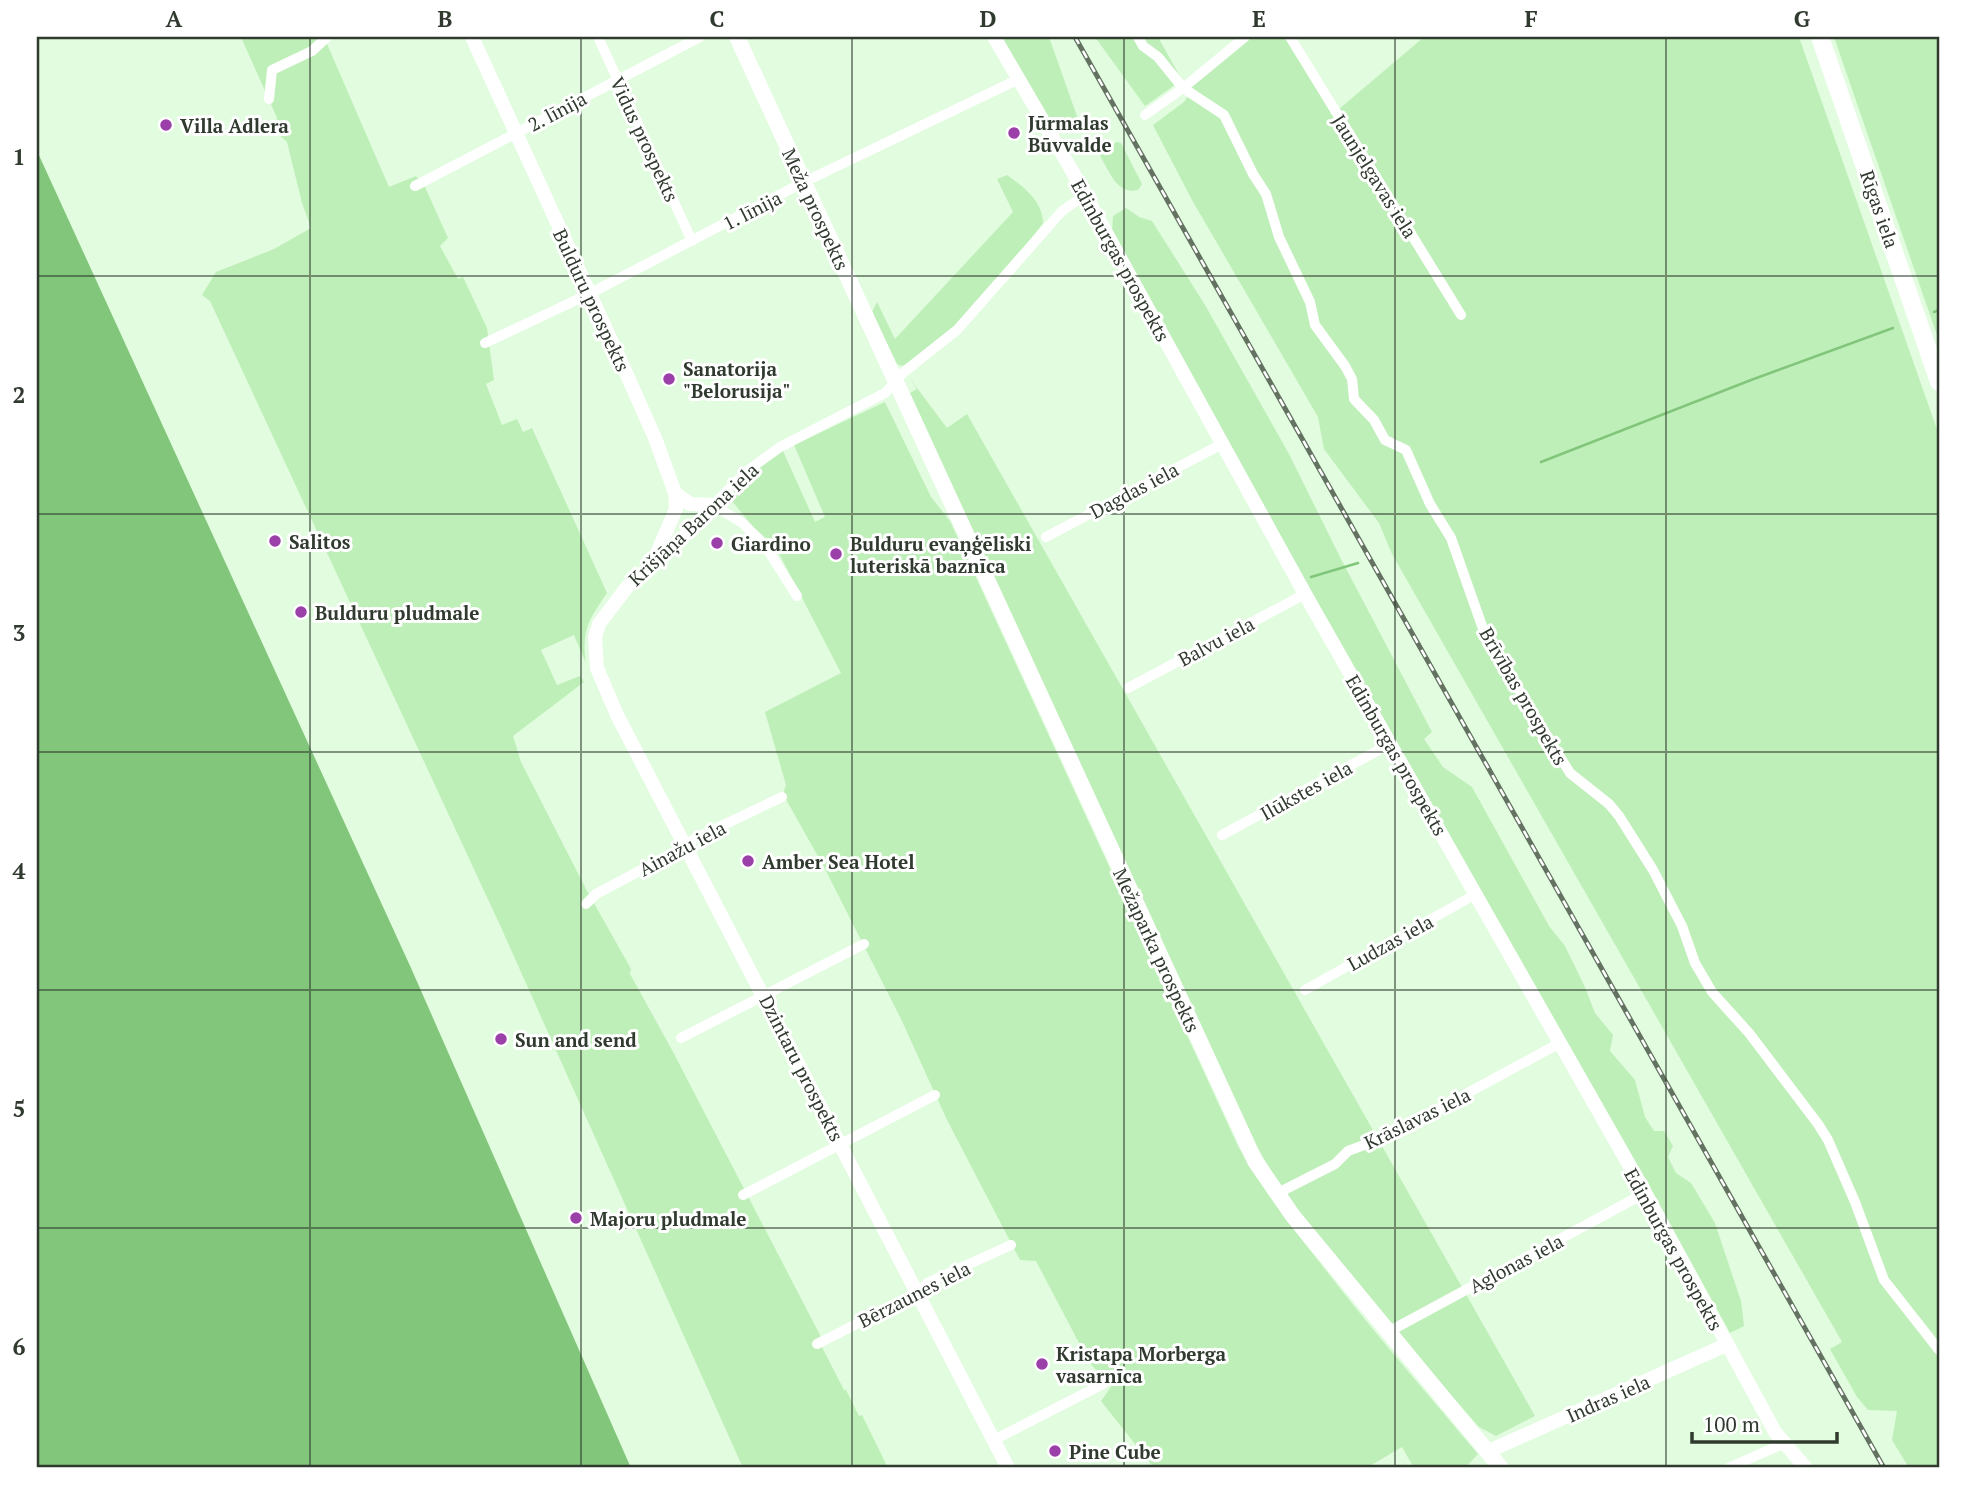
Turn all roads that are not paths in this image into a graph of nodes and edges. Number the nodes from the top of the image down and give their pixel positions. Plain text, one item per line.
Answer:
1 (327, 37) edge
2 (472, 37) edge
3 (598, 37) edge
4 (700, 37) edge
5 (737, 37) edge
6 (994, 37) edge
7 (1138, 37) edge
8 (1245, 37) edge
9 (1290, 37) edge
10 (1820, 37) edge
11 (1019, 79) junction
12 (618, 80) junction
13 (1183, 88) junction
14 (269, 99) dead end
15 (1145, 116) dead end
16 (516, 133) junction
17 (804, 182) junction
18 (415, 186) dead end
19 (1085, 195) junction
20 (692, 241) junction
21 (589, 294) junction
22 (1461, 315) dead end
23 (485, 343) dead end
24 (896, 382) junction
25 (1939, 382) edge
26 (1222, 443) junction
27 (676, 493) junction
28 (713, 505) junction
29 (1046, 537) dead end
30 (651, 567) junction
31 (1305, 594) junction
32 (797, 596) dead end
33 (597, 668) joint
34 (1128, 688) dead end
35 (1390, 744) junction
36 (782, 797) dead end
37 (1222, 835) dead end
38 (685, 845) junction
39 (1476, 894) junction
40 (586, 904) dead end
41 (864, 944) dead end
42 (1305, 990) dead end
43 (764, 995) junction
44 (681, 1038) dead end
45 (1560, 1043) junction
46 (935, 1095) dead end
47 (841, 1143) junction
48 (1644, 1193) junction
49 (1276, 1194) junction
50 (743, 1195) dead end
51 (1011, 1245) dead end
52 (918, 1293) junction
53 (1388, 1332) junction
54 (817, 1344) dead end
55 (1726, 1345) junction
56 (1939, 1350) edge
57 (1103, 1384) dead end
58 (994, 1440) junction
59 (1783, 1444) junction
60 (1489, 1451) junction
61 (1008, 1468) edge
62 (1501, 1468) edge
63 (1728, 1468) edge
64 (1806, 1468) edge

1 - 14 street
2 - 16 street, Bulduru prospekts
3 - 12 street, Vidus prospekts
4 - 12 street, 2. līnija
5 - 17 main road, Meža prospekts
6 - 11 street, Edinburgas prospekts
7 - 13 street, Brīvības prospekts
8 - 13 street
9 - 22 street, Jaunjelgavas iela
10 - 25 main road, Rīgas iela
11 - 17 street, 1. līnija
11 - 19 street, Edinburgas prospekts
12 - 16 street, 2. līnija
12 - 20 street, Vidus prospekts
13 - 15 street
13 - 56 street, Brīvības prospekts
16 - 18 street, 2. līnija
16 - 21 street, Bulduru prospekts
17 - 20 street, 1. līnija
17 - 24 main road, Meža prospekts
19 - 24 street, Krišjāņa Barona iela
19 - 26 street, Edinburgas prospekts
20 - 21 street, 1. līnija
21 - 23 street, 1. līnija
21 - 27 street, Bulduru prospekts
24 - 28 street, Krišjāņa Barona iela
24 - 49 main road, Mežaparka prospekts
26 - 29 street, Dagdas iela
26 - 31 street, Edinburgas prospekts
27 - 28 street
27 - 30 street
28 - 30 street, Krišjāņa Barona iela
28 - 32 street
30 - 33 street, Krišjāņa Barona iela
31 - 34 street, Balvu iela
31 - 35 street, Edinburgas prospekts
33 - 38 street, Dzintaru prospekts
35 - 37 street, Ilūkstes iela
35 - 39 street, Edinburgas prospekts
36 - 38 street, Ainažu iela
38 - 40 street, Ainažu iela
38 - 43 street, Dzintaru prospekts
39 - 42 street, Ludzas iela
39 - 45 street, Edinburgas prospekts
41 - 43 street
43 - 44 street
43 - 47 street, Dzintaru prospekts
45 - 48 street, Edinburgas prospekts
45 - 49 street, Krāslavas iela
46 - 47 street
47 - 50 street
47 - 52 street, Dzintaru prospekts
48 - 53 street, Aglonas iela
48 - 55 street, Edinburgas prospekts
49 - 53 main road, Mežaparka prospekts
51 - 52 street, Bērzaunes iela
52 - 54 street, Bērzaunes iela
52 - 58 street, Dzintaru prospekts
53 - 60 main road, Mežaparka prospekts
55 - 59 street, Edinburgas prospekts
55 - 60 street, Indras iela
57 - 58 street
58 - 61 street, Dzintaru prospekts
59 - 63 street
59 - 64 street, Edinburgas prospekts
60 - 62 main road, Mežaparka prospekts

